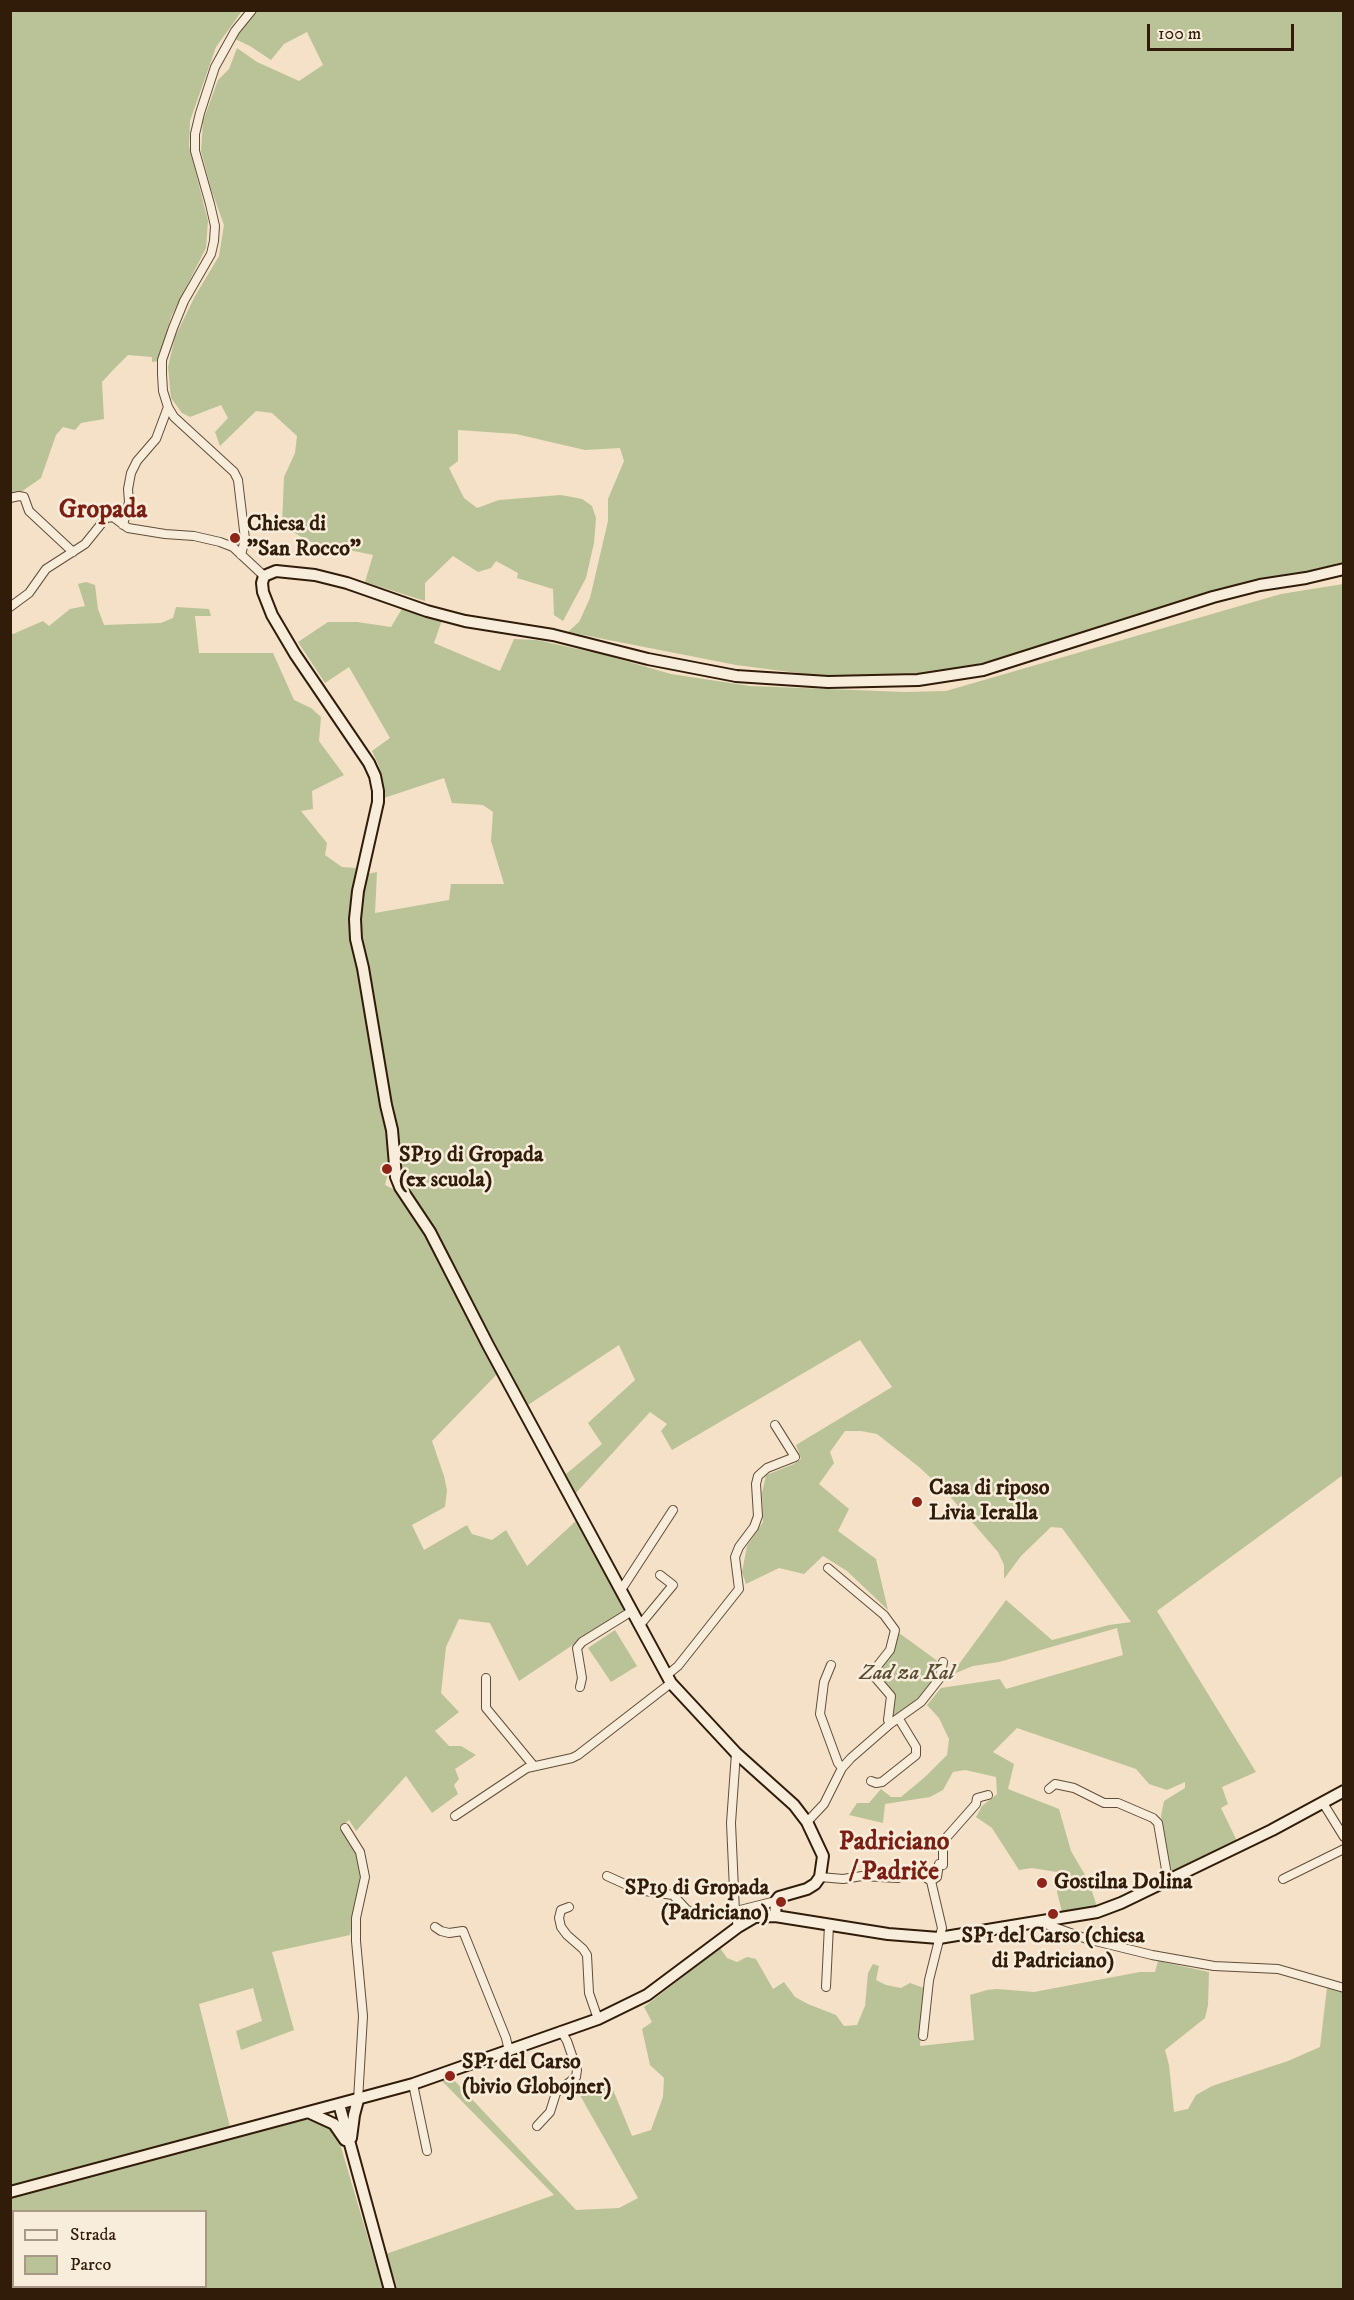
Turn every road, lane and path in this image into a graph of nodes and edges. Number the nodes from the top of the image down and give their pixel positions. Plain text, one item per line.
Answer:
1 (252, 10) edge
2 (168, 407) junction
3 (10, 498) edge
4 (123, 525) junction
5 (73, 552) junction
6 (241, 555) junction
7 (1344, 569) edge
8 (264, 576) junction
9 (10, 607) edge
10 (775, 1425) dead end
11 (673, 1510) dead end
12 (828, 1568) dead end
13 (660, 1575) dead end
14 (621, 1590) junction
15 (632, 1611) junction
16 (640, 1625) junction
17 (943, 1662) dead end
18 (831, 1665) dead end
19 (486, 1678) dead end
20 (669, 1679) junction
21 (580, 1688) dead end
22 (899, 1719) junction
23 (890, 1724) junction
24 (736, 1753) junction
25 (533, 1766) junction
26 (842, 1768) junction
27 (871, 1780) dead end
28 (1049, 1789) dead end
29 (1344, 1791) edge
30 (987, 1795) dead end
31 (1323, 1803) junction
32 (455, 1816) dead end
33 (807, 1822) junction
34 (345, 1828) dead end
35 (1344, 1837) edge
36 (1344, 1849) edge
37 (607, 1876) dead end
38 (820, 1877) junction
39 (1283, 1879) dead end
40 (931, 1881) junction
41 (1168, 1881) junction
42 (776, 1901) junction
43 (569, 1907) dead end
44 (735, 1912) junction
45 (775, 1916) junction
46 (1040, 1922) junction
47 (829, 1925) junction
48 (435, 1927) dead end
49 (738, 1927) junction
50 (939, 1938) junction
51 (826, 1987) dead end
52 (1344, 1988) edge
53 (598, 2019) junction
54 (561, 2031) junction
55 (923, 2036) dead end
56 (509, 2051) junction
57 (413, 2084) junction
58 (358, 2100) junction
59 (339, 2104) junction
60 (310, 2113) junction
61 (537, 2126) dead end
62 (350, 2148) junction
63 (427, 2151) dead end
64 (10, 2192) edge
65 (390, 2289) edge

1 - 2 street
2 - 4 street
2 - 6 street
3 - 5 street
4 - 5 street
4 - 6 street
5 - 9 street
6 - 8 street
7 - 8 street
8 - 14 street
10 - 20 street
11 - 14 street
12 - 23 street
13 - 16 street
14 - 15 street
15 - 16 street
15 - 21 street
16 - 20 street
17 - 22 street
18 - 26 street
19 - 25 street
20 - 24 street
20 - 25 street
22 - 23 street
22 - 27 street
23 - 26 street
24 - 33 street
24 - 44 street
25 - 32 street
26 - 33 street
28 - 41 street
29 - 31 street
30 - 40 street
31 - 35 street
31 - 41 street
33 - 38 street
34 - 58 street
36 - 39 street
37 - 44 street
38 - 40 street
38 - 42 street
40 - 50 street
41 - 46 street
42 - 44 street
42 - 45 street
43 - 53 street
44 - 49 street
45 - 47 street
45 - 49 street
46 - 50 street
46 - 52 street
47 - 50 street
47 - 51 street
48 - 56 street
49 - 53 street
50 - 55 street
53 - 54 street
54 - 56 street
54 - 61 street
56 - 57 street
57 - 58 street
57 - 63 street
58 - 59 street
58 - 62 street
59 - 60 street
59 - 62 street
60 - 62 street
60 - 64 street
62 - 65 street

